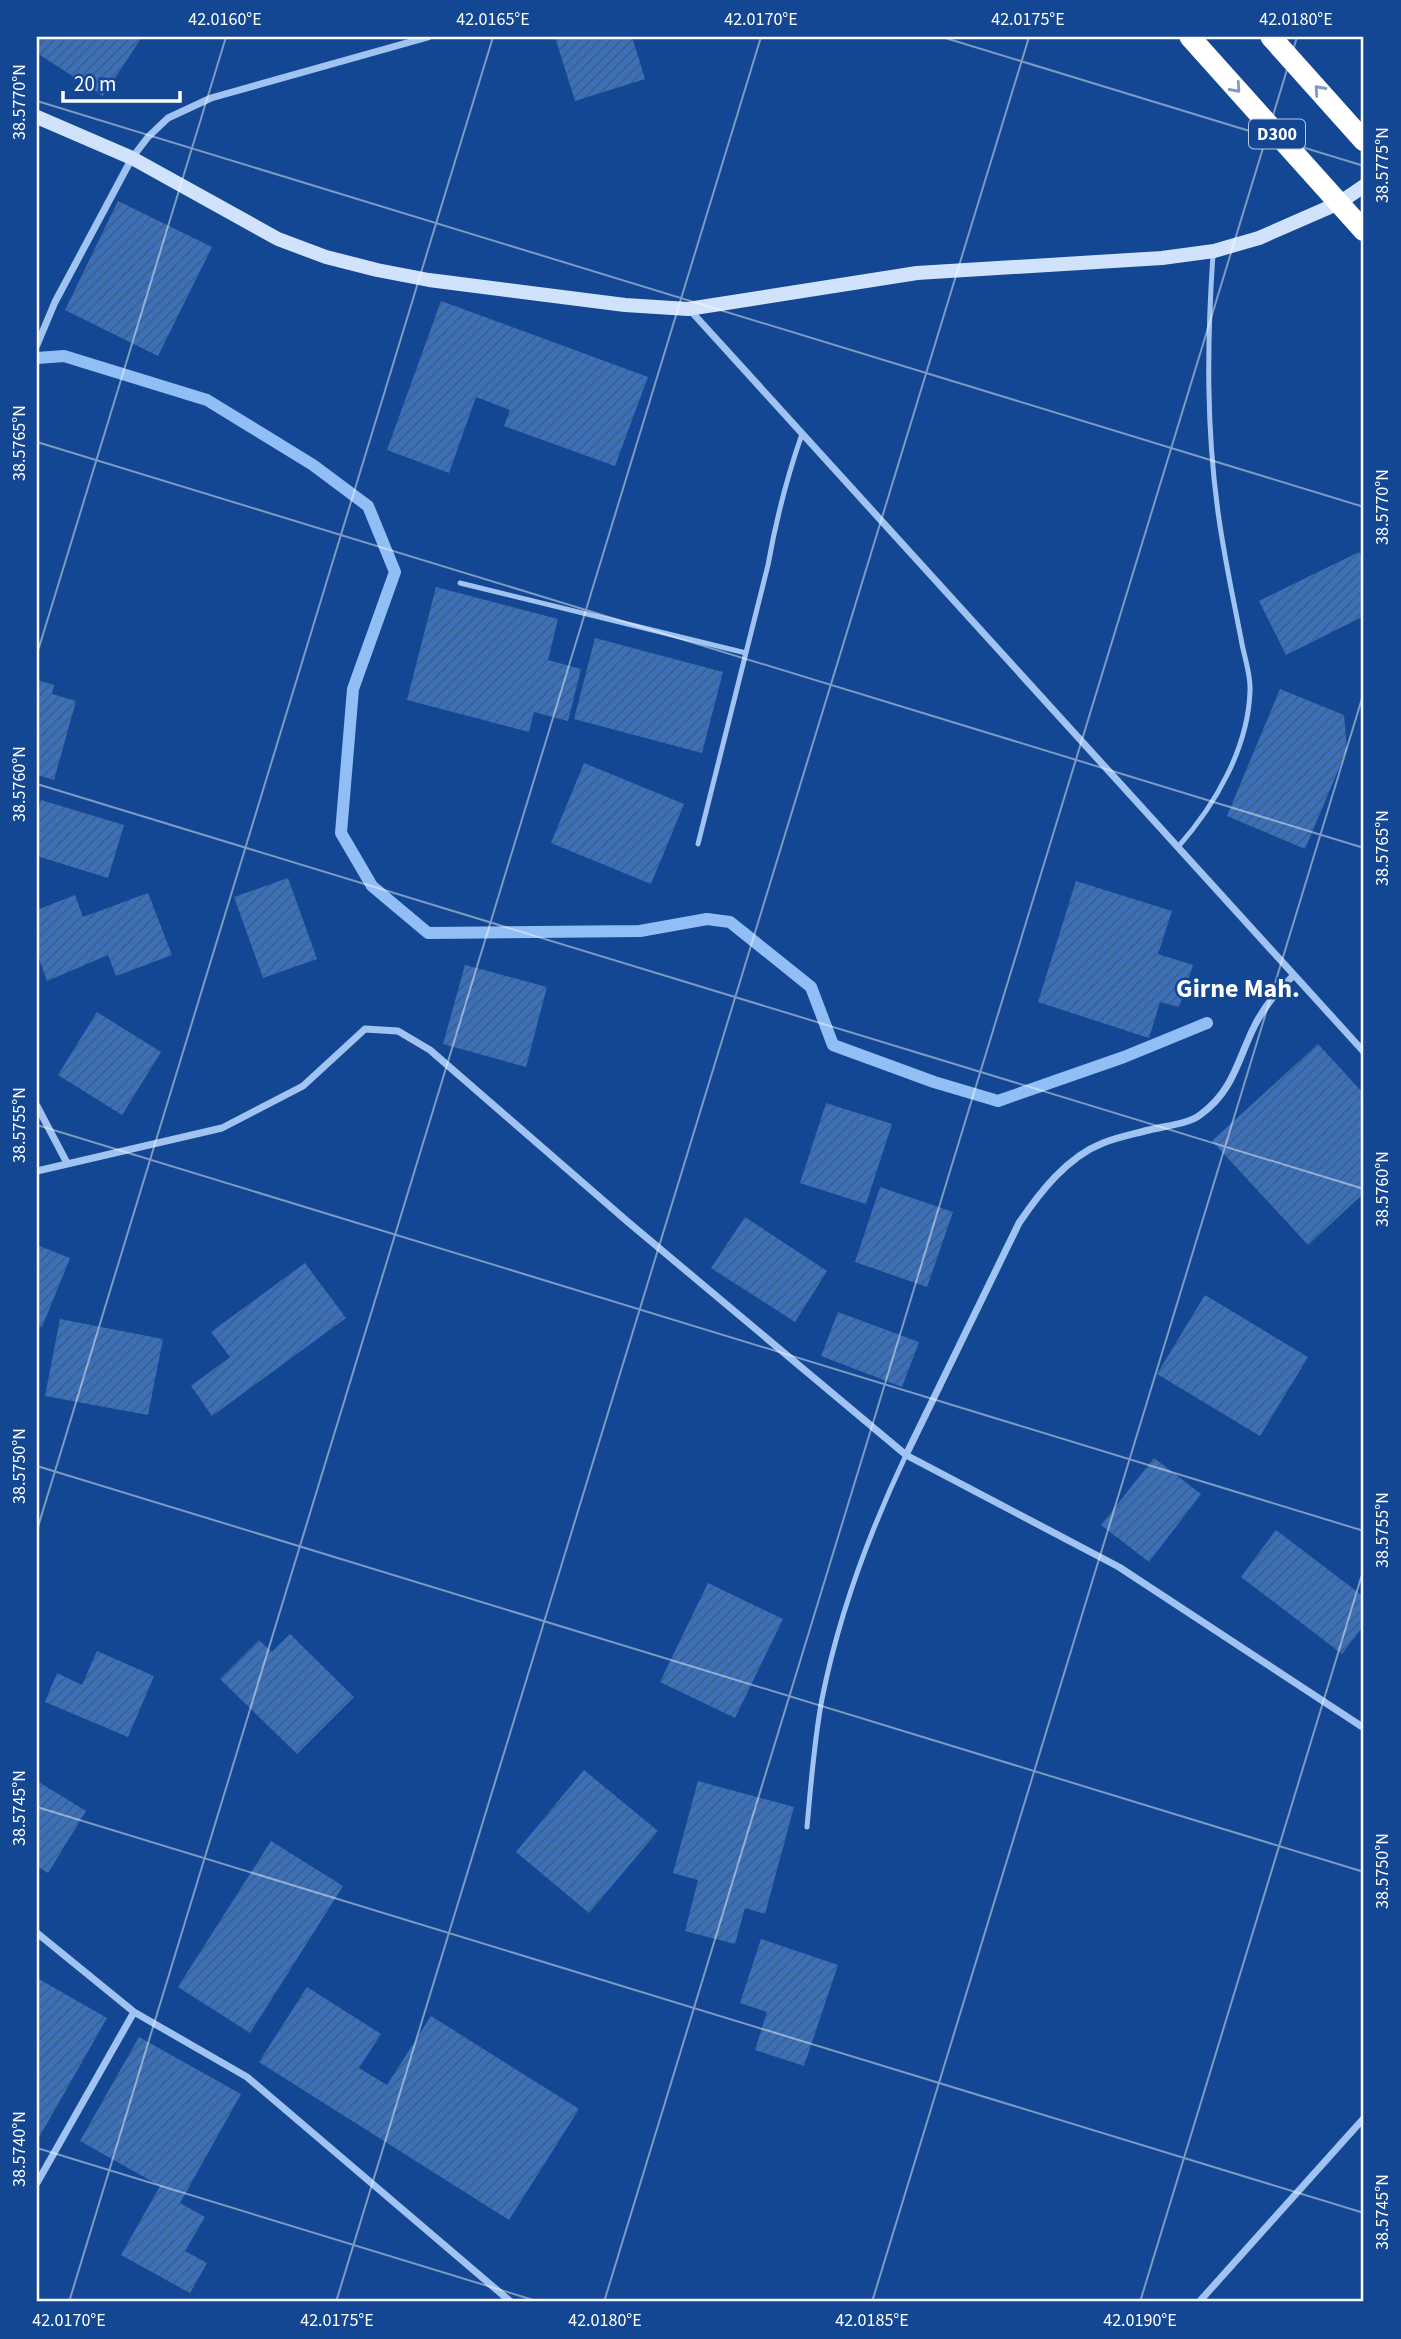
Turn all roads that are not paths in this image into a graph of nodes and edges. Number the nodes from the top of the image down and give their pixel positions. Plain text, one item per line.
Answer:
1 (428, 37) edge
2 (1190, 37) edge
3 (1271, 37) edge
4 (37, 117) edge
5 (1364, 141) edge
6 (132, 158) junction
7 (1364, 186) edge
8 (1339, 203) junction
9 (1364, 230) edge
10 (1214, 251) junction
11 (688, 309) junction
12 (37, 345) edge
13 (802, 434) junction
14 (460, 583) dead end
15 (746, 653) junction
16 (698, 845) dead end
17 (1178, 847) junction
18 (1294, 975) junction
19 (1364, 1052) edge
20 (37, 1106) edge
21 (67, 1163) junction
22 (37, 1171) edge
23 (906, 1455) junction
24 (1364, 1728) edge
25 (807, 1827) dead end
26 (37, 1933) edge
27 (134, 2012) junction
28 (1364, 2118) edge
29 (37, 2183) edge
30 (511, 2302) edge
31 (1199, 2302) edge

1 - 6 street
2 -> 8 highway, D300
5 -> 3 highway
4 - 6 street
6 - 11 street
6 - 12 street
7 - 8 street
8 - 9 highway, D300
8 - 10 street
10 - 11 street
10 - 17 lane
11 - 13 street
13 - 15 lane
13 - 17 street
14 - 15 lane
15 - 16 lane
17 - 18 street
18 - 19 street
18 - 23 street
20 - 21 street
21 - 22 street
21 - 23 street
23 - 24 street
23 - 25 lane
26 - 27 street
27 - 29 street
27 - 30 street
28 - 31 street

